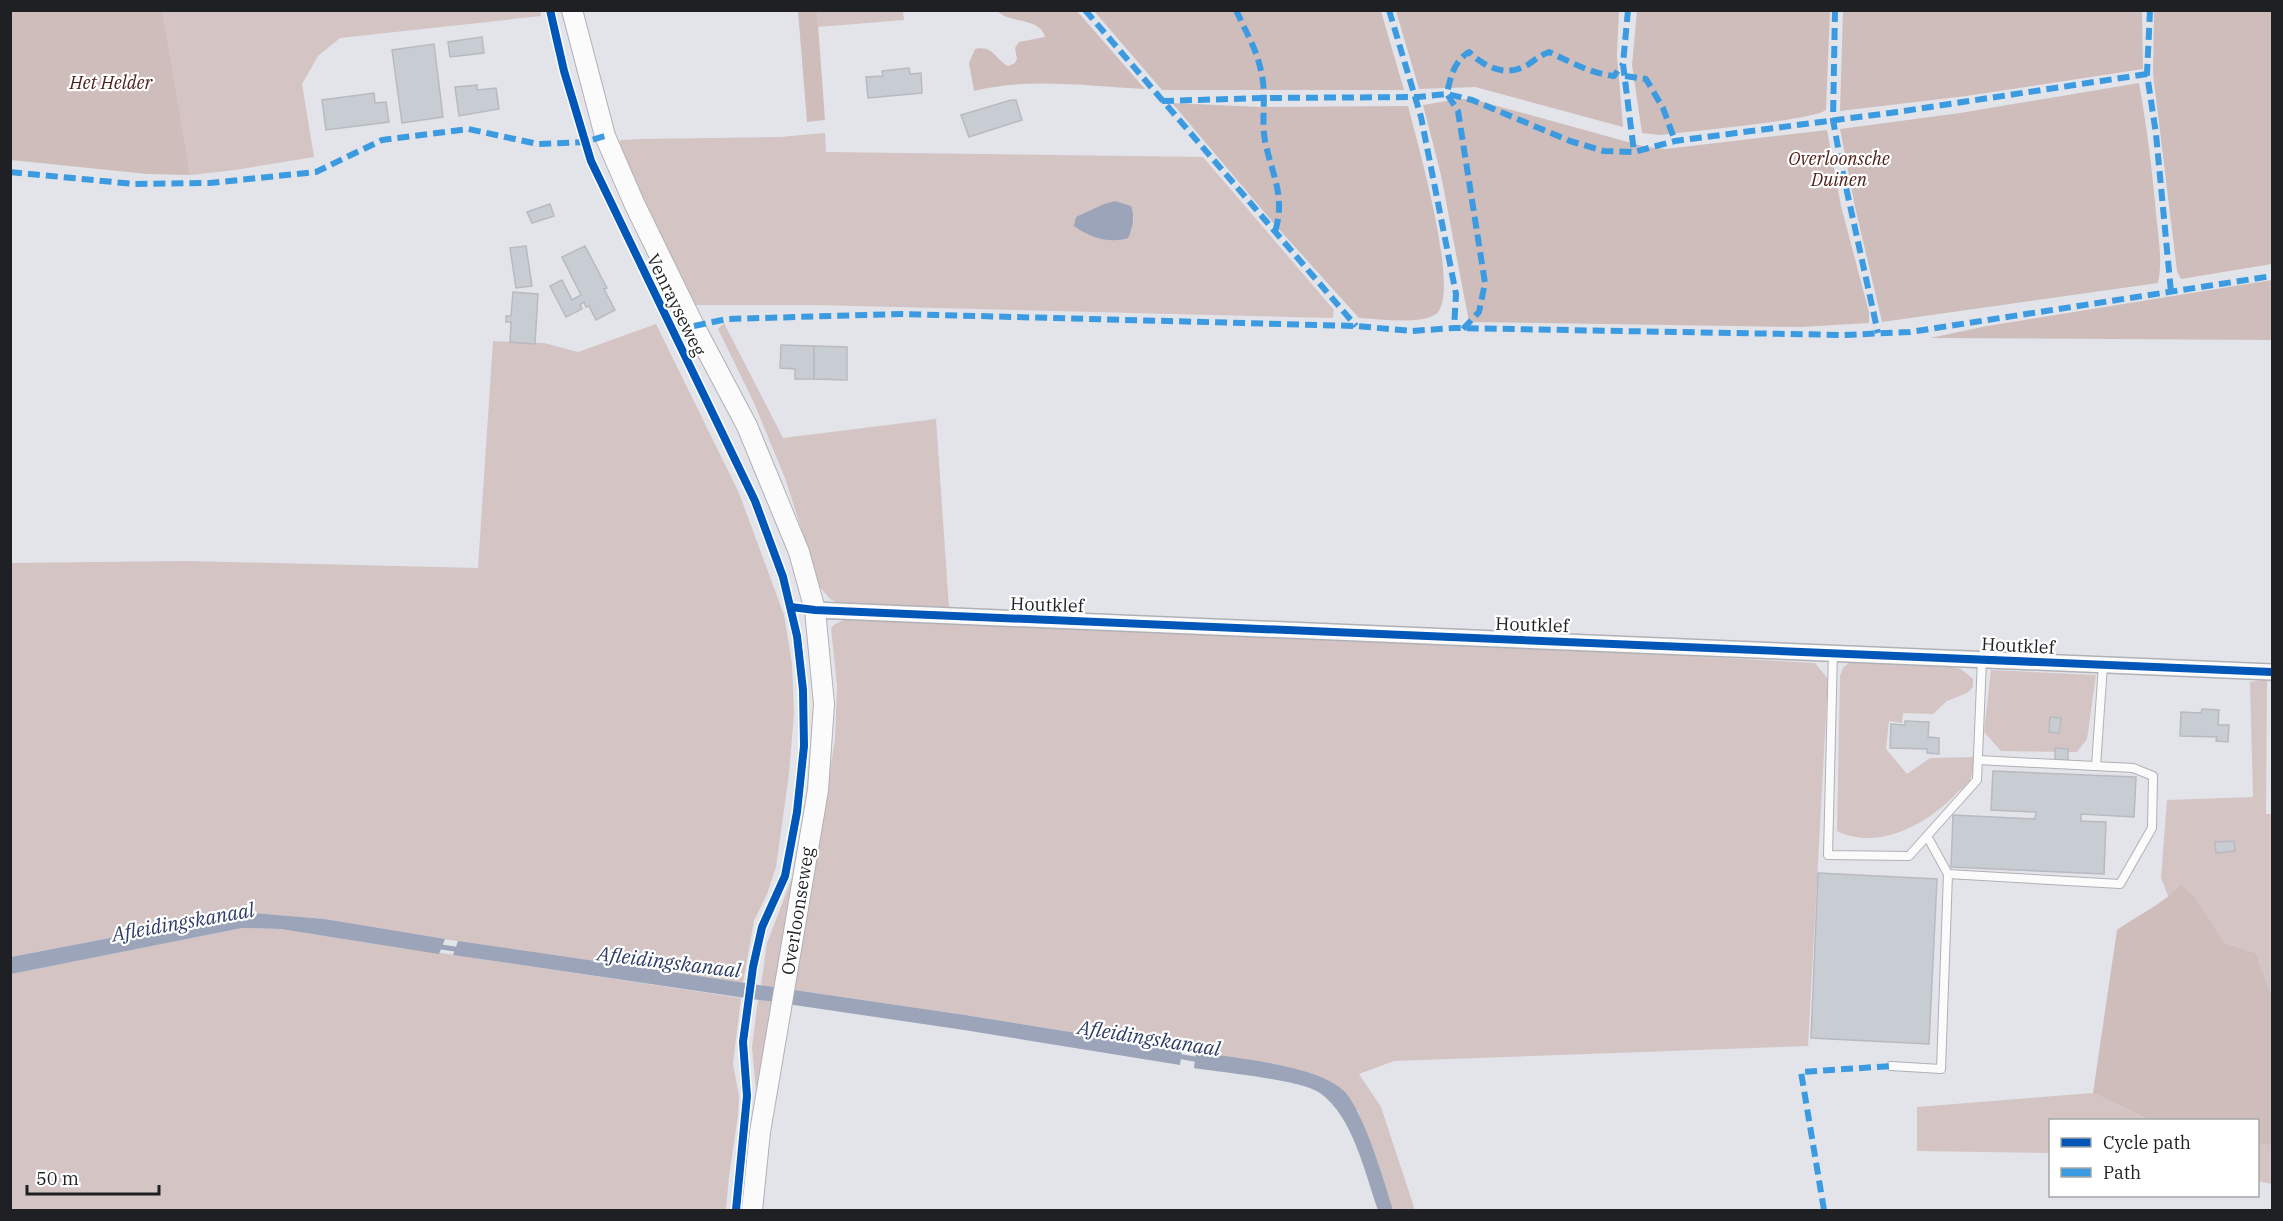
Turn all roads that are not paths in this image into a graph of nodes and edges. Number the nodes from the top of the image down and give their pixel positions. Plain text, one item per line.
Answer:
1 (572, 10) edge
2 (815, 610) junction
3 (1833, 652) junction
4 (1982, 659) junction
5 (2103, 665) junction
6 (2272, 672) edge
7 (1978, 760) junction
8 (2096, 766) junction
9 (1927, 836) junction
10 (1948, 874) junction
11 (1891, 1066) dead end
12 (752, 1210) edge

1 - 2 street, Venrayseweg
2 - 3 street, Houtklef
2 - 12 street, Overloonseweg
3 - 4 street, Houtklef
3 - 9 lane
4 - 5 street, Houtklef
4 - 7 lane
5 - 6 street, Houtklef
5 - 8 lane
7 - 8 lane
7 - 9 lane
8 - 10 lane
9 - 10 lane
10 - 11 lane

